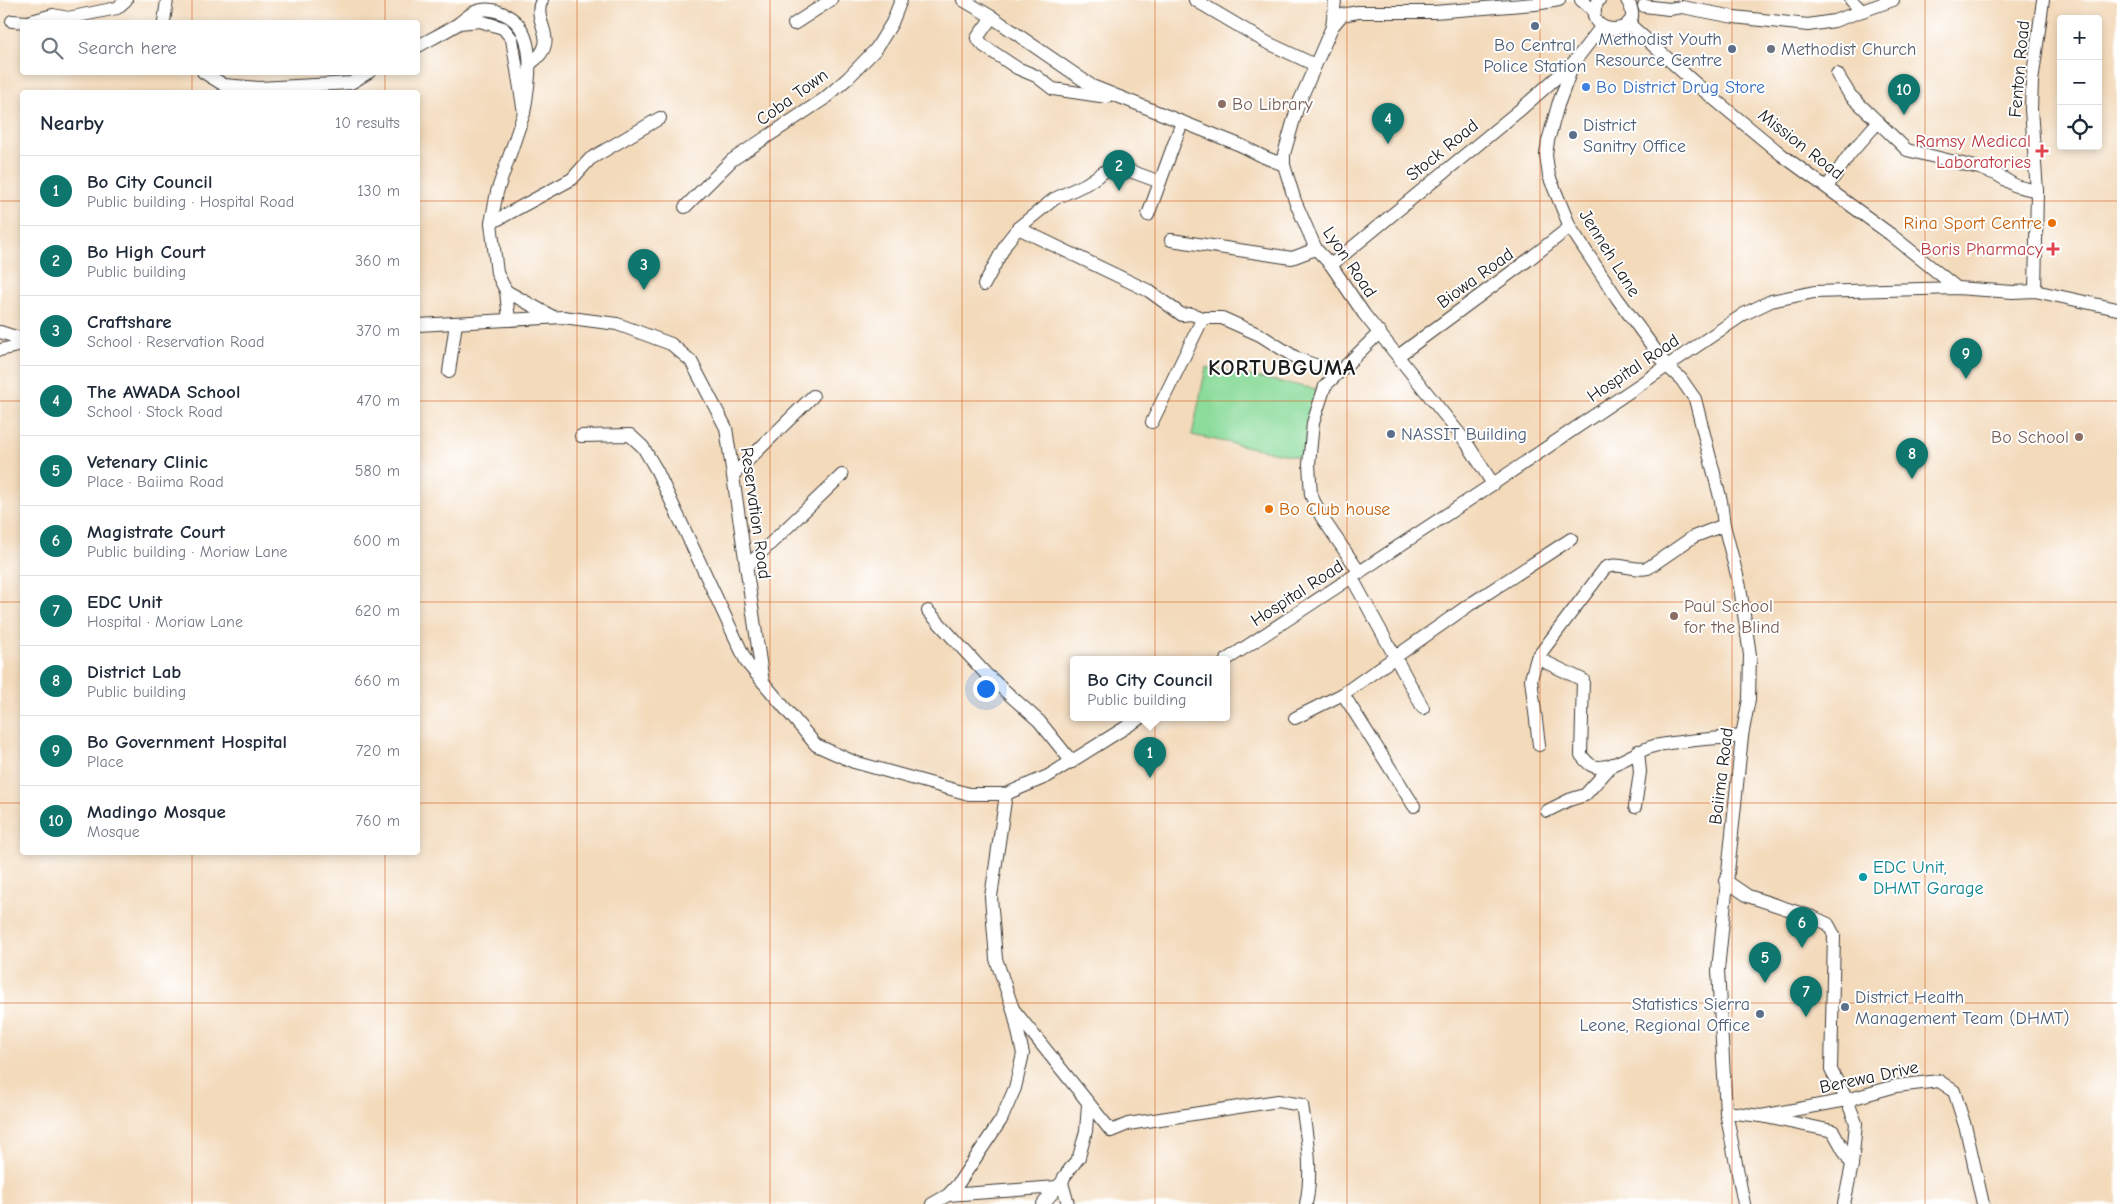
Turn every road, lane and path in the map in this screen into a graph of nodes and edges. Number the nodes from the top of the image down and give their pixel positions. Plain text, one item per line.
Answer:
1 (126, 0) edge
2 (168, 0) edge
3 (542, 0) edge
4 (831, 0) edge
5 (901, 0) edge
6 (963, 0) edge
7 (1194, 0) edge
8 (1335, 0) edge
9 (1340, 0) edge
10 (1559, 0) edge
11 (1580, 0) edge
12 (1628, 0) edge
13 (1669, 0) edge
14 (1851, 0) edge
15 (1893, 0) edge
16 (2043, 0) edge
17 (1648, 3) edge
18 (1597, 6) edge
19 (1682, 7) junction
20 (1862, 11) junction
21 (1358, 12) junction
22 (992, 17) junction
23 (34, 20) edge
24 (164, 20) edge
25 (1629, 20) junction
26 (12, 21) dead end
27 (20, 22) edge
28 (459, 23) junction
29 (794, 24) dead end
30 (1602, 26) junction
31 (1332, 27) junction
32 (420, 45) edge
33 (1574, 62) junction
34 (530, 64) junction
35 (1314, 65) junction
36 (1837, 74) dead end
37 (208, 75) edge
38 (364, 75) edge
39 (1122, 98) junction
40 (524, 113) junction
41 (660, 118) dead end
42 (1182, 122) junction
43 (1878, 122) junction
44 (1284, 165) junction
45 (1160, 182) junction
46 (1827, 187) junction
47 (2037, 191) junction
48 (685, 207) dead end
49 (1148, 215) dead end
50 (491, 223) junction
51 (1570, 227) junction
52 (1018, 228) junction
53 (1171, 240) dead end
54 (1316, 248) junction
55 (1331, 265) junction
56 (984, 284) dead end
57 (1957, 288) junction
58 (2035, 290) junction
59 (506, 291) junction
60 (2117, 309) edge
61 (553, 317) junction
62 (1203, 318) junction
63 (509, 320) junction
64 (456, 323) junction
65 (420, 325) edge
66 (0, 332) edge
67 (1380, 332) junction
68 (20, 338) edge
69 (20, 345) edge
70 (0, 350) edge
71 (1398, 356) junction
72 (1667, 366) junction
73 (449, 372) dead end
74 (1338, 373) junction
75 (813, 396) dead end
76 (1152, 422) dead end
77 (581, 436) dead end
78 (733, 475) junction
79 (842, 475) dead end
80 (1493, 484) junction
81 (1724, 525) junction
82 (1570, 539) dead end
83 (746, 567) junction
84 (1356, 575) junction
85 (928, 611) dead end
86 (1230, 657) edge
87 (1396, 658) junction
88 (1538, 658) junction
89 (763, 682) junction
90 (1343, 694) junction
91 (1423, 708) dead end
92 (1295, 718) dead end
93 (1136, 721) edge
94 (1742, 736) junction
95 (1539, 745) dead end
96 (1638, 751) junction
97 (1072, 762) junction
98 (1613, 764) junction
99 (1006, 794) junction
100 (1414, 806) dead end
101 (1635, 807) dead end
102 (1547, 811) dead end
103 (1726, 881) junction
104 (1013, 1009) junction
105 (1847, 1100) junction
106 (1088, 1105) junction
107 (1726, 1112) junction
108 (1762, 1116) junction
109 (1852, 1165) junction
110 (1060, 1185) junction
111 (948, 1195) junction
112 (932, 1204) edge
113 (1043, 1204) edge
114 (1068, 1204) edge
115 (1306, 1204) edge
116 (1744, 1204) edge
117 (1844, 1204) edge
118 (1983, 1204) edge

1 - 23 street
2 - 24 street
3 - 34 street
4 - 29 street
5 - 48 street, Coba Town
6 - 22 street
7 - 35 street
8 - 31 street, Lyon Road
9 - 21 street
10 - 21 street
11 - 18 street
12 - 25 street
13 - 19 street
14 - 20 street
15 - 20 street
16 - 47 street, Fenton Road
17 - 19 street
17 - 25 street
18 - 30 street
19 - 20 street
21 - 31 street
22 - 39 street
22 - 39 street
25 - 30 street
25 - 46 street, Mission Road
26 - 27 street
28 - 32 street
28 - 34 street
28 - 40 street
30 - 33 street
31 - 35 street, Lyon Road
33 - 51 street, Jenneh Lane
33 - 55 street, Stock Road
34 - 40 street
35 - 44 street, Lyon Road
36 - 43 street
37 - 38 street
39 - 42 street
40 - 50 street
41 - 50 street
42 - 44 street
42 - 45 street
43 - 46 street
43 - 47 street
44 - 54 street, Lyon Road
45 - 49 street
45 - 52 street
46 - 57 street, Mission Road
47 - 58 street, Fenton Road
50 - 59 street
51 - 71 street, Biowa Road
51 - 72 street, Jenneh Lane
52 - 56 street
52 - 62 street
53 - 54 street
54 - 55 street, Lyon Road
55 - 67 street, Lyon Road
57 - 58 street, Hospital Road
57 - 72 street, Hospital Road
58 - 60 street, Hospital Road
59 - 61 street
59 - 63 street
61 - 63 street, Reservation Road
61 - 78 street, Reservation Road
62 - 74 street
62 - 76 street
63 - 64 street, Reservation Road
64 - 65 street, Reservation Road
64 - 73 street
66 - 68 street
67 - 71 street, Lyon Road
67 - 74 street
69 - 70 street
71 - 80 street, Lyon Road
72 - 80 street, Hospital Road
72 - 81 street, Baiima Road
74 - 84 street
75 - 78 street
77 - 89 street
78 - 83 street, Reservation Road
79 - 83 street
80 - 84 street, Hospital Road
81 - 88 street
81 - 94 street, Baiima Road
82 - 87 street
83 - 89 street, Reservation Road
84 - 86 street, Hospital Road
84 - 87 street
85 - 97 street
87 - 90 street
87 - 91 street
88 - 95 street
88 - 98 street
89 - 99 street
90 - 92 street
90 - 100 street
93 - 97 street
94 - 96 street
94 - 103 street, Baiima Road
96 - 98 street
96 - 101 street
97 - 99 street
98 - 102 street
99 - 104 street
103 - 105 street
103 - 107 street, Baiima Road
104 - 106 street
104 - 111 street
105 - 108 street, Berewa Drive
105 - 109 street
105 - 118 street, Berewa Drive
106 - 110 street
106 - 115 street
107 - 108 street
107 - 116 street, Baiima Road
108 - 109 street
109 - 117 street
110 - 111 street
110 - 113 street
110 - 114 street
111 - 112 street

